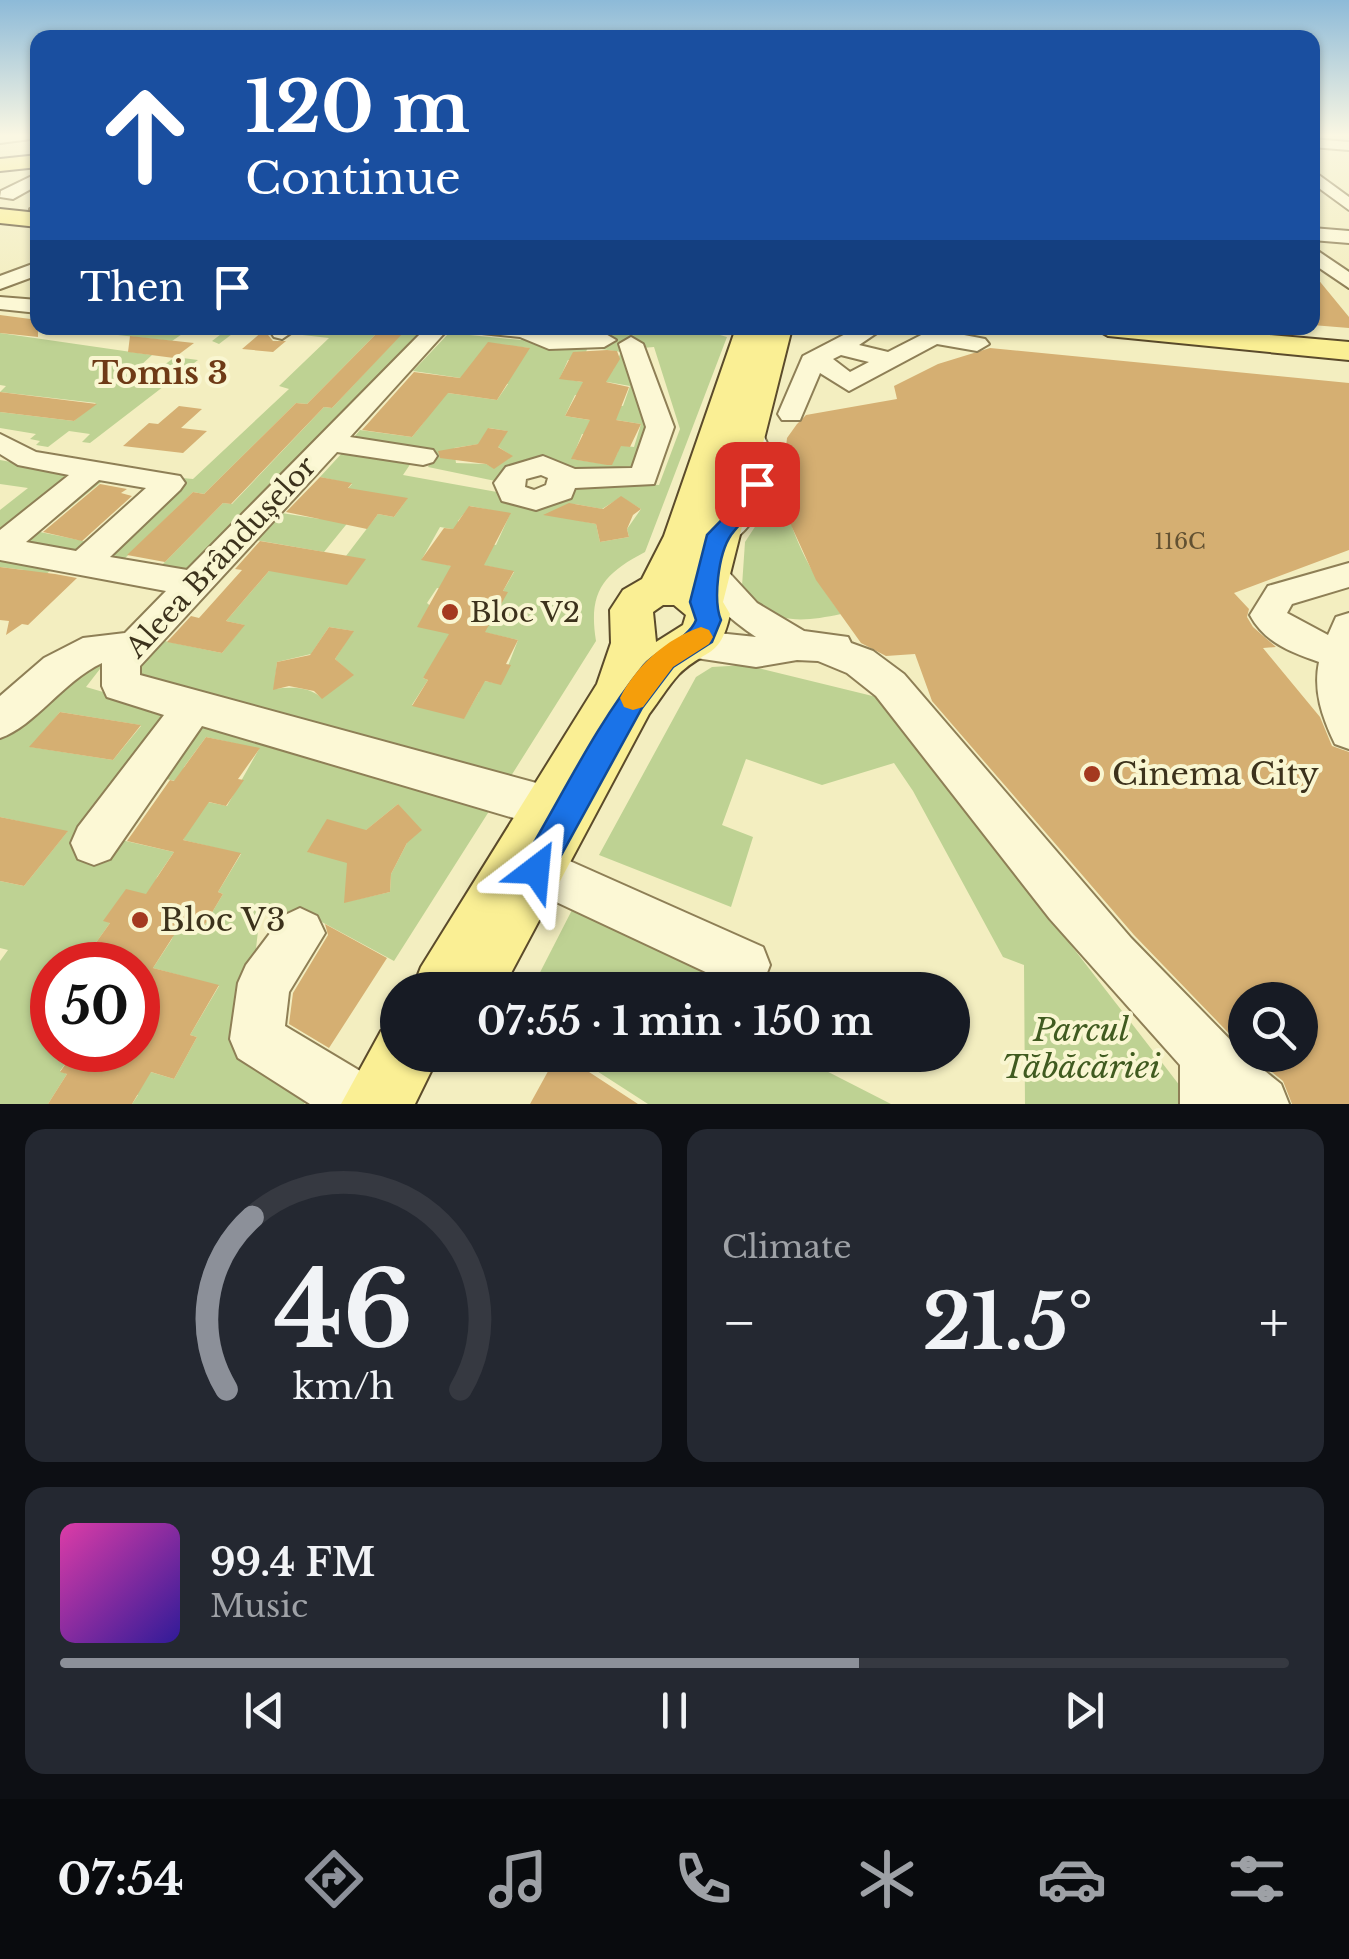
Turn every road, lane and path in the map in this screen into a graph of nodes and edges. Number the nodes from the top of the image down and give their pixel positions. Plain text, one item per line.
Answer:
1 (29, 186) edge
2 (1323, 186) edge
3 (2, 207) edge
4 (1344, 207) edge
5 (30, 213) edge
6 (1320, 235) edge
7 (1349, 237) edge
8 (1320, 259) edge
9 (1349, 282) edge
10 (0, 303) edge
11 (30, 306) edge
12 (431, 335) edge
13 (537, 335) edge
14 (620, 335) edge
15 (923, 335) edge
16 (1181, 335) edge
17 (1263, 335) edge
18 (818, 337) edge
19 (930, 337) junction
20 (1349, 343) edge
21 (977, 344) dead end
22 (1349, 351) edge
23 (893, 359) junction
24 (924, 371) dead end
25 (791, 414) dead end
26 (0, 442) edge
27 (330, 442) junction
28 (423, 456) dead end
29 (93, 470) junction
30 (477, 482) dead end
31 (0, 548) edge
32 (82, 564) junction
33 (1349, 575) edge
34 (195, 584) junction
35 (688, 606) junction
36 (1344, 640) edge
37 (823, 643) junction
38 (134, 648) junction
39 (193, 707) junction
40 (0, 721) edge
41 (1349, 732) edge
42 (551, 808) junction
43 (94, 843) dead end
44 (536, 870) junction
45 (300, 934) dead end
46 (746, 965) dead end
47 (455, 972) edge
48 (478, 972) edge
49 (395, 1072) edge
50 (422, 1072) edge
51 (1207, 1081) edge
52 (362, 1104) edge
53 (376, 1104) edge
54 (404, 1104) edge
55 (1261, 1104) edge

1 - 3 street
2 - 4 street
3 - 5 main road
6 - 7 street
8 - 9 street
10 - 11 street
12 - 27 street, Aleea Brândușelor
13 - 14 street
14 - 30 street
15 - 19 street
16 - 22 main road
17 - 20 main road
18 - 19 street
18 - 23 street
18 - 25 street
18 - 35 main road
18 - 35 main road
19 - 21 street
19 - 23 street
23 - 24 street
26 - 29 street
27 - 28 street
27 - 34 street, Aleea Brândușelor
29 - 31 street
29 - 32 street
31 - 32 street
32 - 34 street
33 - 36 street
34 - 38 street, Aleea Brândușelor
35 - 37 street
35 - 37 street
35 - 42 main road
35 - 44 main road
36 - 41 street
37 - 51 street
38 - 39 street, Aleea Brândușelor
38 - 40 street
39 - 42 street, Aleea Brândușelor
39 - 43 street
42 - 47 main road
44 - 46 street
44 - 48 main road
45 - 52 street
49 - 53 main road
50 - 54 main road
51 - 55 street

